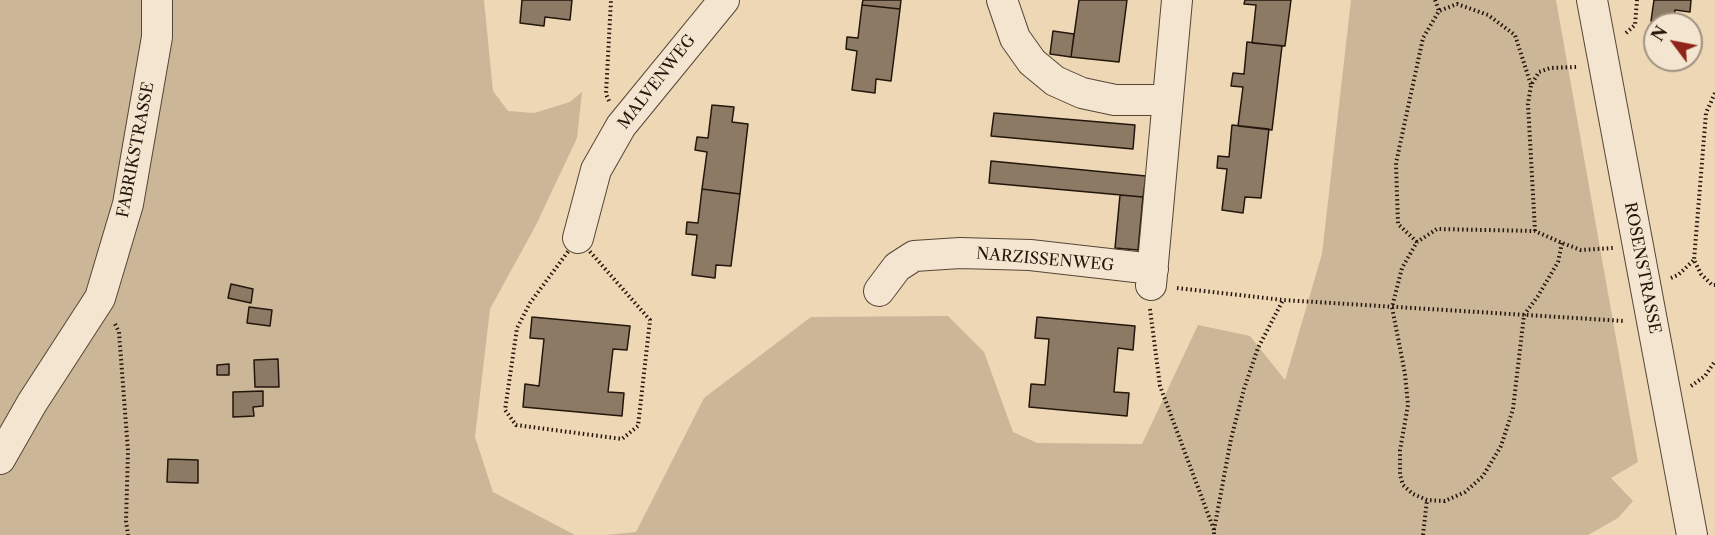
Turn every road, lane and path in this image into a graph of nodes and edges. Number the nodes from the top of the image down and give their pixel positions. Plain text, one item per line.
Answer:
1 (157, 0) edge
2 (611, 0) edge
3 (724, 0) edge
4 (1002, 0) edge
5 (1177, 0) edge
6 (1435, 0) edge
7 (1592, 0) edge
8 (1637, 0) edge
9 (1439, 11) junction
10 (1623, 35) dead end
11 (1604, 64) junction
12 (1531, 85) junction
13 (1715, 93) edge
14 (1167, 100) junction
15 (621, 126) junction
16 (1535, 231) junction
17 (578, 238) junction
18 (1417, 242) junction
19 (1562, 243) junction
20 (1638, 247) junction
21 (1152, 277) junction
22 (1715, 285) edge
23 (879, 291) dead end
24 (100, 298) junction
25 (1283, 300) junction
26 (1392, 307) junction
27 (1524, 315) junction
28 (1652, 322) junction
29 (0, 459) edge
30 (1427, 500) junction
31 (1214, 533) edge
32 (128, 535) edge
33 (1423, 535) edge
34 (1692, 535) edge

1 - 24 street, FABRIKSTRASSE
2 - 15 path
3 - 15 street, MALVENWEG
4 - 14 street
5 - 14 street
6 - 9 path
7 - 11 street, ROSENSTRASSE
8 - 10 path
9 - 12 path
9 - 18 path
11 - 12 path
11 - 20 street, ROSENSTRASSE
12 - 16 path
13 - 22 path
14 - 21 street
15 - 17 street, MALVENWEG
16 - 18 path
16 - 19 path
17 - 17 path
18 - 26 path
19 - 20 path
19 - 27 path
20 - 28 street, ROSENSTRASSE
21 - 23 street, NARZISSENWEG
21 - 25 path
21 - 31 path
24 - 29 street, FABRIKSTRASSE
24 - 32 path
25 - 26 path
25 - 31 path
26 - 27 path
26 - 30 path
27 - 28 path
27 - 30 path
28 - 34 street, ROSENSTRASSE
30 - 33 path

